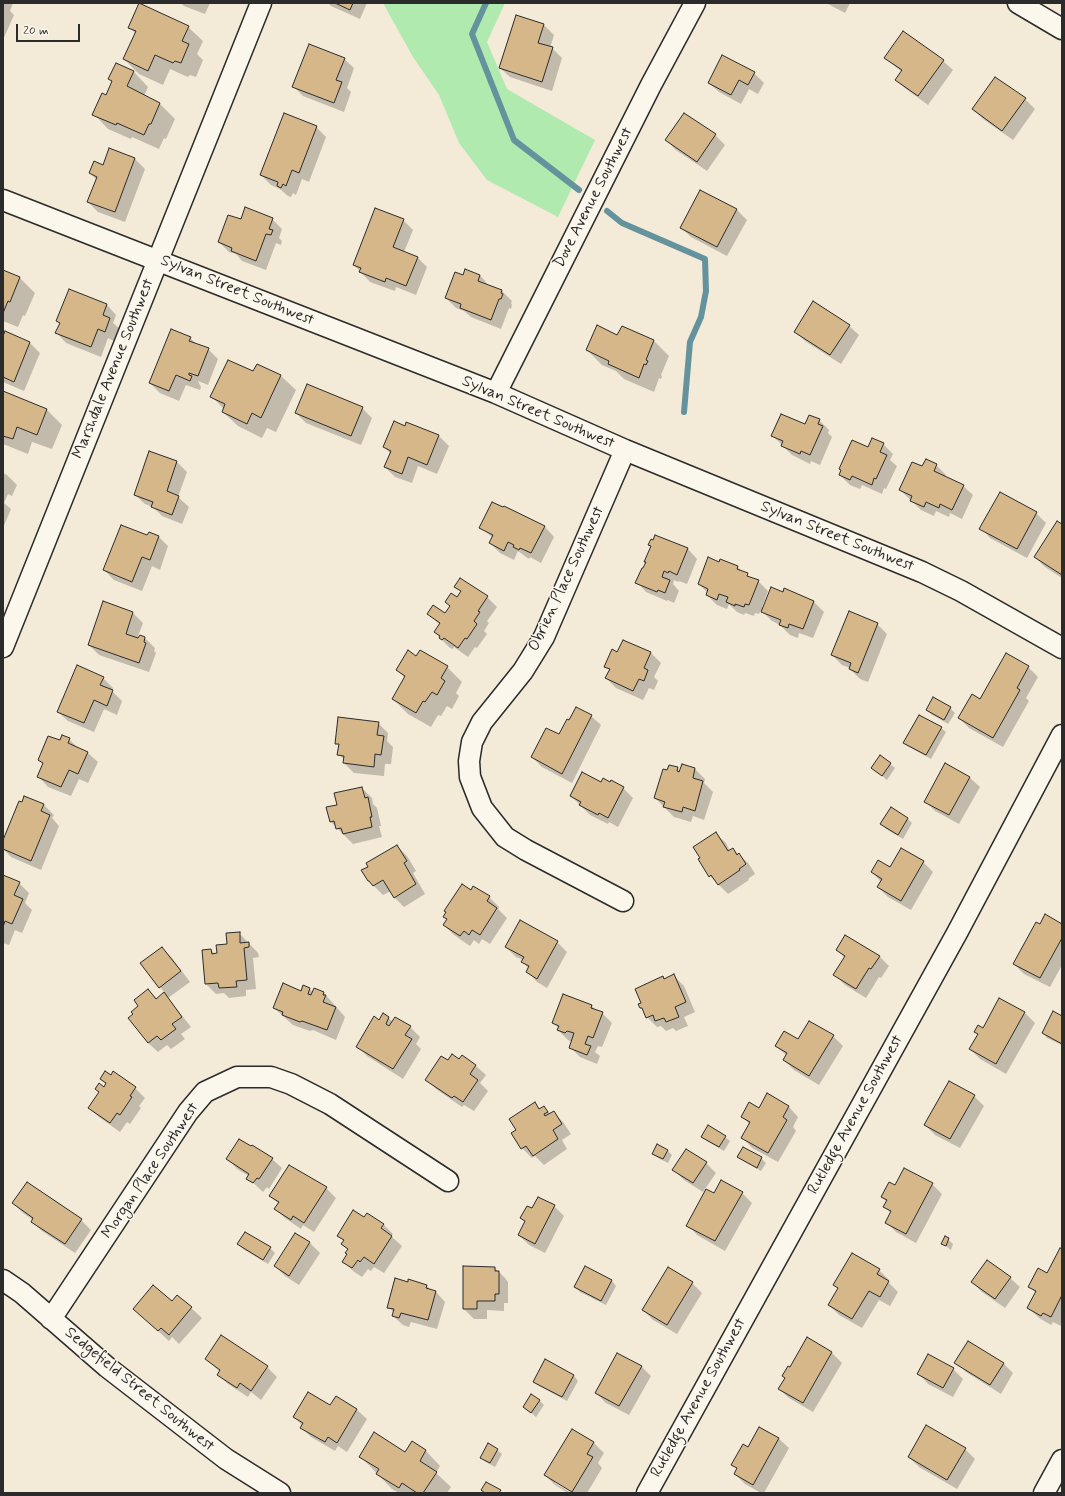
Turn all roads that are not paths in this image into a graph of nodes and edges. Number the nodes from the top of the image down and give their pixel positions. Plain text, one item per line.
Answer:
1 (261, 3) edge
2 (695, 3) edge
3 (1018, 3) edge
4 (1062, 29) edge
5 (3, 200) edge
6 (158, 260) junction
7 (496, 393) junction
8 (625, 450) junction
9 (3, 647) edge
10 (1062, 648) edge
11 (1062, 735) edge
12 (623, 901) dead end
13 (448, 1181) dead end
14 (3, 1280) edge
15 (51, 1319) junction
16 (1062, 1460) edge
17 (280, 1493) edge
18 (647, 1493) edge
19 (1044, 1493) edge

1 - 6 street, Marshdale Avenue Southwest
2 - 7 street, Dove Avenue Southwest
3 - 4 street
5 - 6 street, Sylvan Street Southwest
6 - 7 street, Sylvan Street Southwest
6 - 9 street, Marshdale Avenue Southwest
7 - 8 street, Sylvan Street Southwest
8 - 10 street, Sylvan Street Southwest
8 - 12 street, Obrien Place Southwest
11 - 18 street, Rutledge Avenue Southwest
13 - 15 street, Morgan Place Southwest
14 - 15 street, Sedgefield Street Southwest
15 - 17 street, Sedgefield Street Southwest
16 - 19 street

